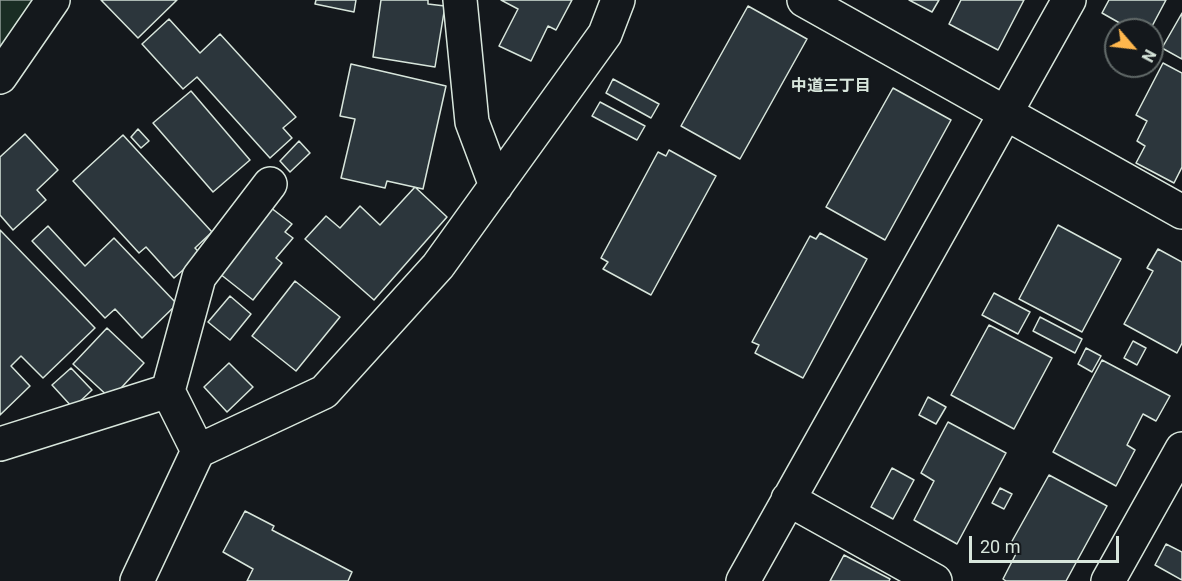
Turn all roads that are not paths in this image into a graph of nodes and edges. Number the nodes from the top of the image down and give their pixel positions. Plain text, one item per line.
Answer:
1 (54, 0) edge
2 (460, 0) edge
3 (618, 0) edge
4 (804, 0) edge
5 (1069, 0) edge
6 (0, 76) edge
7 (1005, 113) junction
8 (270, 184) dead end
9 (496, 186) junction
10 (1182, 212) edge
11 (168, 391) junction
12 (0, 444) edge
13 (1182, 449) edge
14 (198, 451) junction
15 (788, 499) junction
16 (137, 581) edge
17 (743, 581) edge
18 (935, 581) edge
19 (1108, 581) edge

1 - 6 street
2 - 9 street
3 - 9 street
4 - 7 street
5 - 7 street
7 - 10 street
7 - 15 street
8 - 11 street
9 - 14 street
11 - 12 street
11 - 14 street
13 - 19 street
14 - 16 street
15 - 17 street
15 - 18 street

